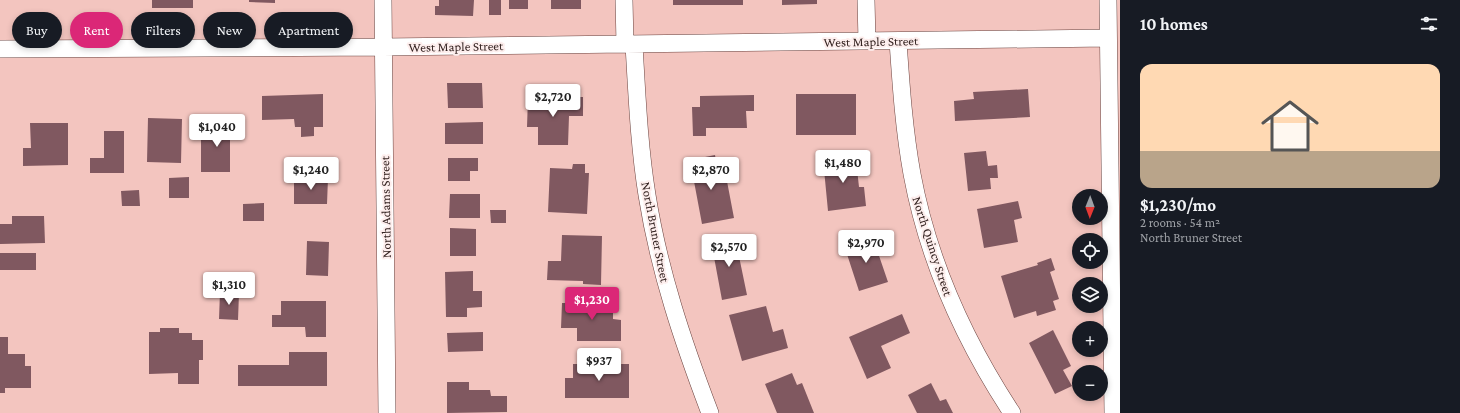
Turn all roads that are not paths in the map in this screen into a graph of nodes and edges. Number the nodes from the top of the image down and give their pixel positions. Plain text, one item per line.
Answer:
1 (383, 0) edge
2 (624, 0) edge
3 (866, 0) edge
4 (1108, 0) edge
5 (1108, 38) junction
6 (867, 41) junction
7 (898, 41) junction
8 (629, 44) junction
9 (383, 47) junction
10 (0, 49) edge
11 (388, 413) edge
12 (710, 413) edge
13 (1012, 413) edge
14 (1112, 413) edge

1 - 9 street, North Adams Street
2 - 8 street, North Bruner Street
3 - 6 street
4 - 5 street
5 - 7 street, West Maple Street
5 - 14 street
6 - 7 street, West Maple Street
6 - 8 street, West Maple Street
7 - 13 street, North Quincy Street
8 - 9 street, West Maple Street
8 - 12 street, North Bruner Street
9 - 10 street, West Maple Street
9 - 11 street, North Adams Street

